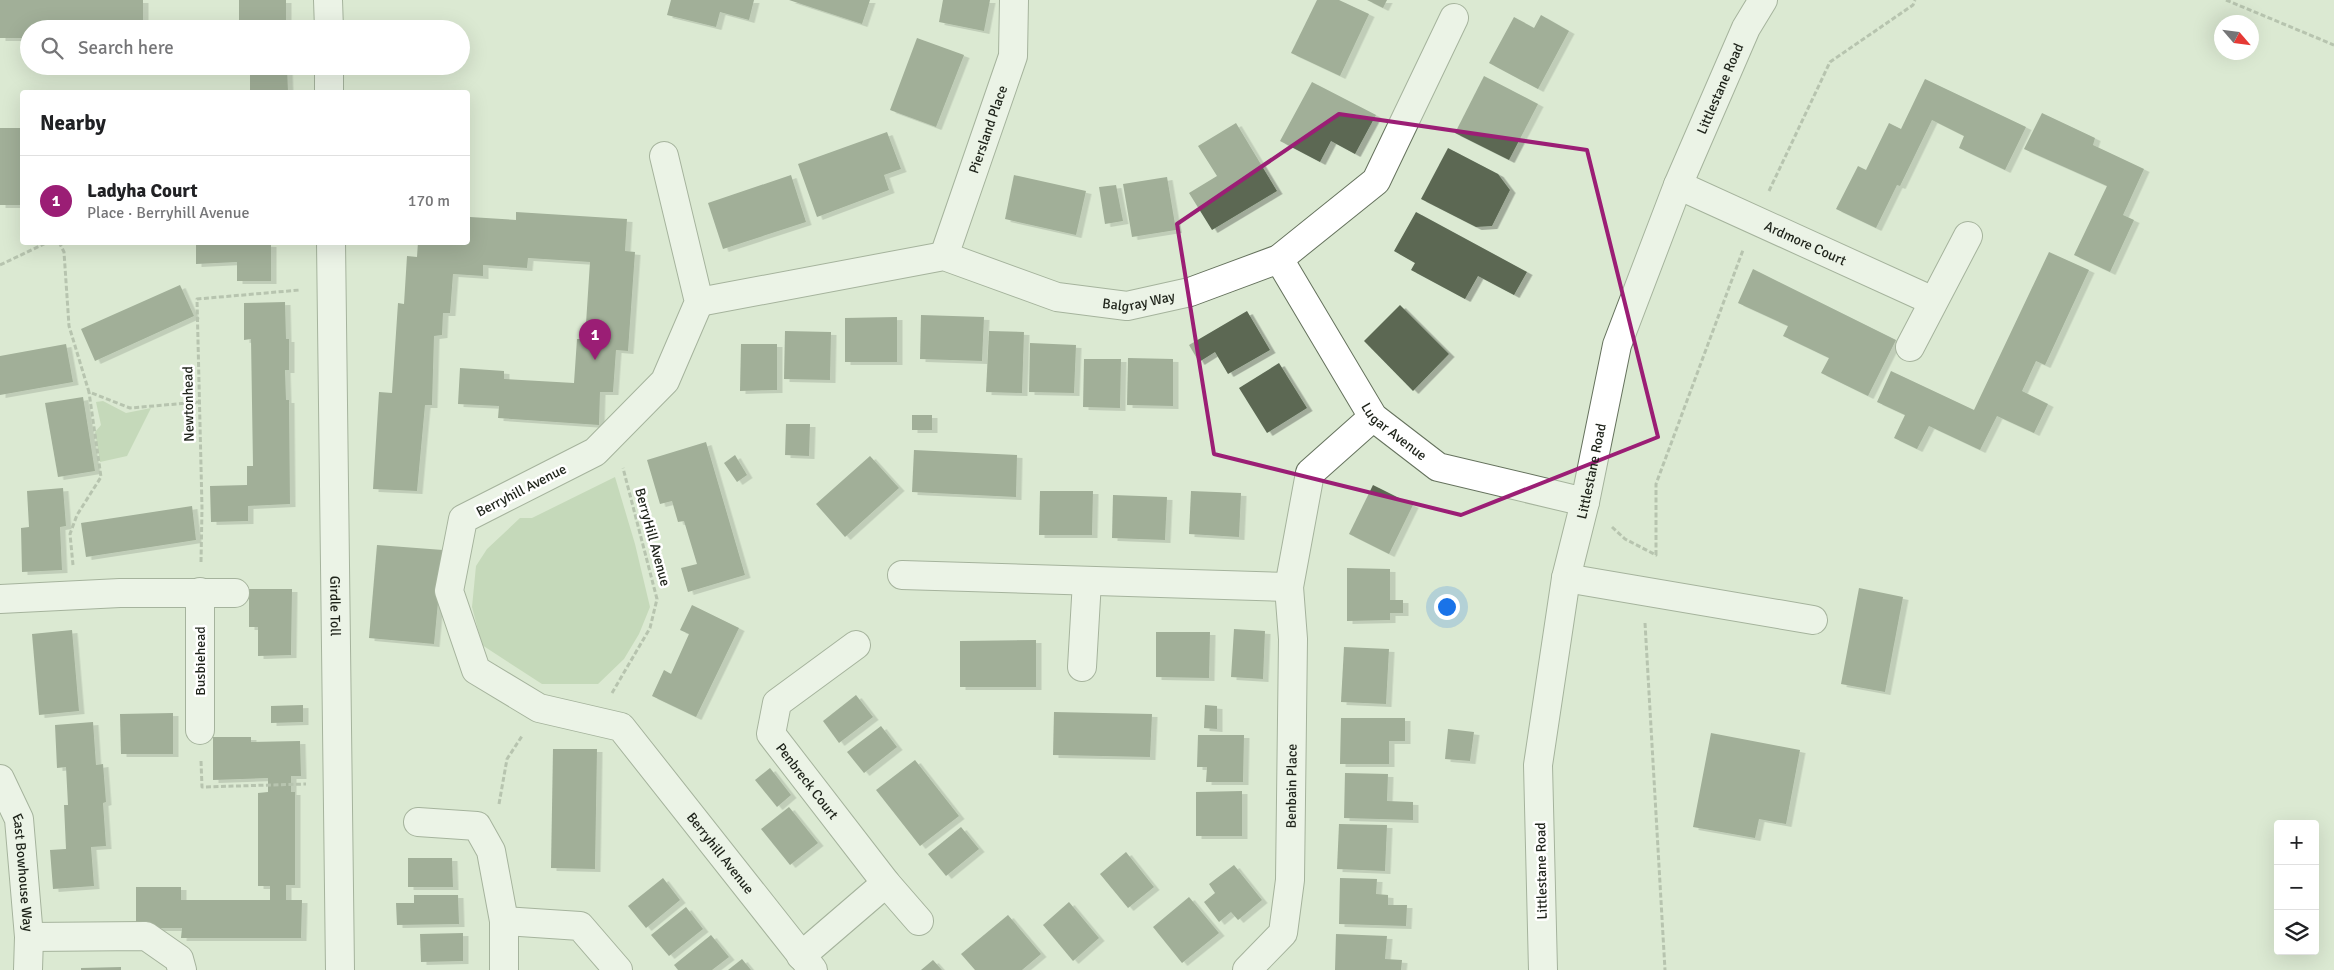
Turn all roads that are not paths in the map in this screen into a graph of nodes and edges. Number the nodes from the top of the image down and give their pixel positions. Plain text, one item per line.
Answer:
1 (328, 0) edge
2 (1014, 0) edge
3 (1763, 0) edge
4 (1454, 18) dead end
5 (329, 20) edge
6 (329, 75) edge
7 (329, 90) edge
8 (664, 156) dead end
9 (1678, 185) junction
10 (1968, 236) dead end
11 (331, 245) edge
12 (944, 256) junction
13 (1279, 259) junction
14 (1933, 301) junction
15 (699, 302) junction
16 (1910, 347) dead end
17 (1373, 417) junction
18 (1585, 502) junction
19 (902, 575) dead end
20 (1566, 578) junction
21 (1087, 581) junction
22 (1289, 587) junction
23 (200, 592) junction
24 (235, 593) dead end
25 (0, 600) edge
26 (1813, 620) dead end
27 (856, 645) dead end
28 (1082, 667) dead end
29 (200, 730) road end
30 (0, 780) edge
31 (418, 822) dead end
32 (886, 883) junction
33 (504, 921) junction
34 (919, 921) dead end
35 (29, 937) junction
36 (807, 963) edge
37 (28, 970) edge
38 (182, 970) edge
39 (340, 970) edge
40 (504, 970) edge
41 (618, 970) edge
42 (1247, 970) edge
43 (1543, 970) edge

1 - 5 street
2 - 12 street, Piersland Place
3 - 9 street, Littlestane Road
4 - 13 street, Balgray Way
6 - 7 street
8 - 15 street
9 - 14 street, Ardmore Court
9 - 18 street, Littlestane Road
10 - 14 street
11 - 39 street, Girdle Toll
12 - 13 street, Balgray Way
12 - 15 street
13 - 17 street, Lugar Avenue
14 - 16 street
15 - 36 street, Berryhill Avenue
17 - 18 street, Lugar Avenue
17 - 22 street, Benbain Place
18 - 20 street, Littlestane Road
19 - 21 street
20 - 26 street
20 - 43 street, Littlestane Road
21 - 22 street
21 - 28 street
22 - 42 street, Benbain Place
23 - 24 street
23 - 25 street
23 - 29 street, Busbiehead
27 - 32 street, Penbreck Court
30 - 35 street, East Bowhouse Way
31 - 33 street
32 - 34 street, Penbreck Court
32 - 36 street
33 - 40 street
33 - 41 street
35 - 37 street, East Bowhouse Way
35 - 38 street

